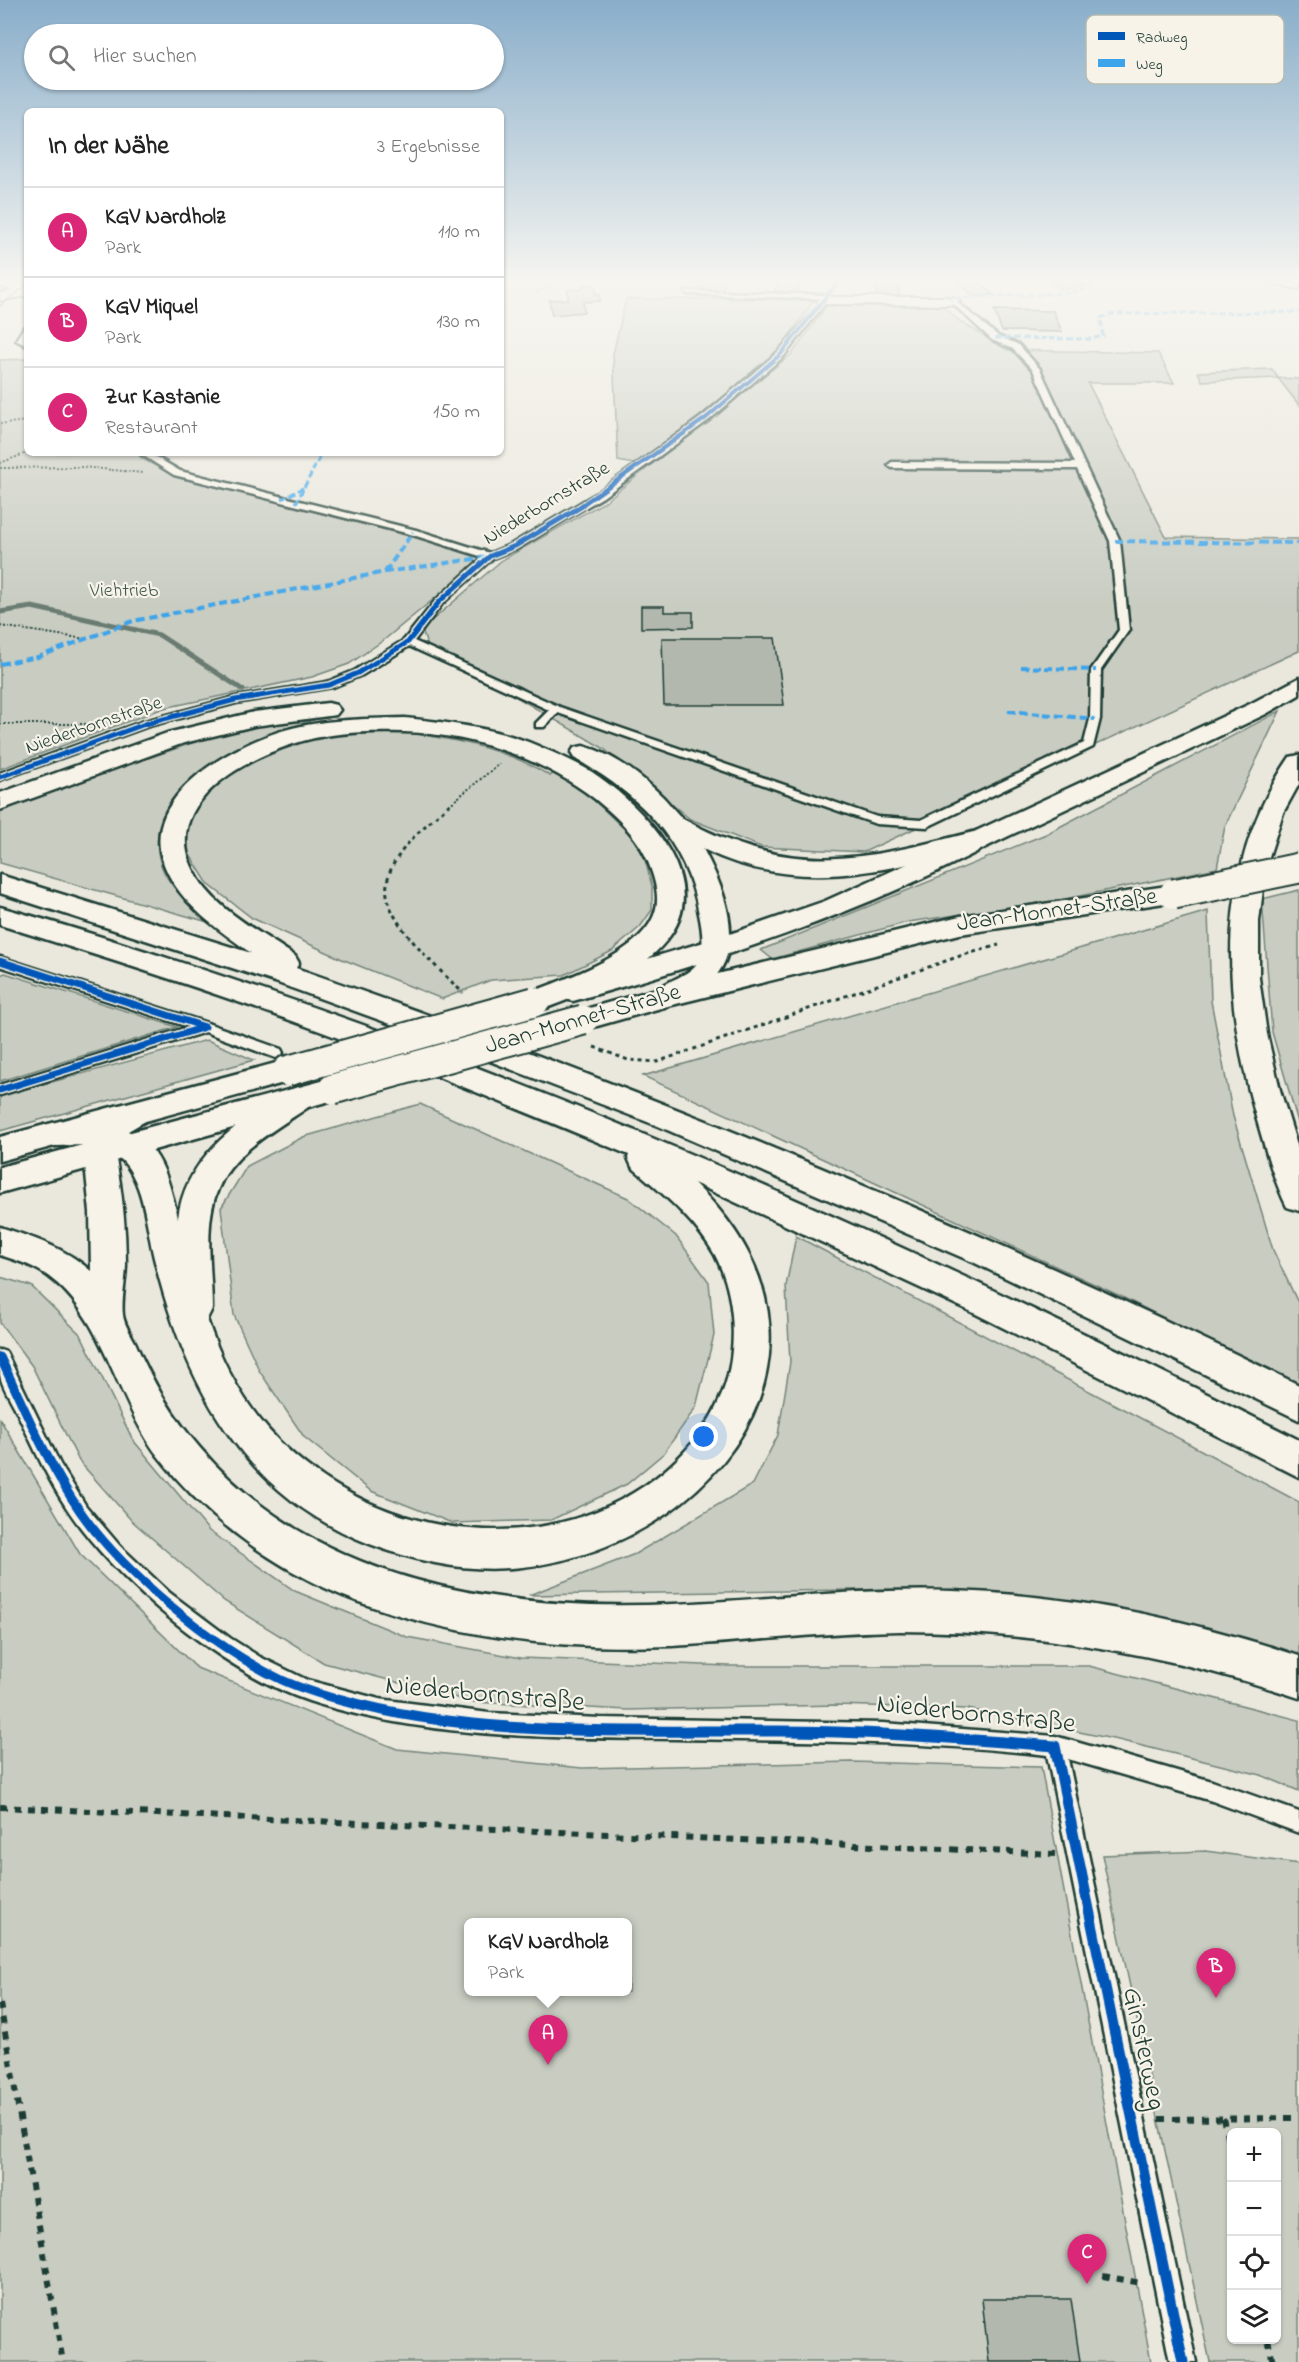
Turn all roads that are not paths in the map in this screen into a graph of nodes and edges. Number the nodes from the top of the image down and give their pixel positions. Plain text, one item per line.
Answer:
1 (740, 389) edge
2 (1045, 389) edge
3 (148, 456) edge
4 (892, 465) dead end
5 (1080, 466) junction
6 (490, 556) junction
7 (408, 642) junction
8 (1299, 685) edge
9 (556, 709) junction
10 (540, 725) dead end
11 (1299, 762) edge
12 (0, 777) edge
13 (0, 802) edge
14 (674, 824) junction
15 (985, 837) junction
16 (1299, 868) edge
17 (0, 884) edge
18 (0, 916) edge
19 (715, 951) junction
20 (0, 961) edge
21 (310, 982) junction
22 (667, 996) junction
23 (534, 1002) junction
24 (205, 1027) junction
25 (286, 1074) junction
26 (0, 1090) edge
27 (136, 1112) junction
28 (57, 1134) junction
29 (625, 1140) junction
30 (111, 1145) junction
31 (0, 1149) edge
32 (0, 1180) edge
33 (1299, 1198) edge
34 (0, 1241) edge
35 (105, 1316) junction
36 (194, 1329) junction
37 (0, 1357) edge
38 (1299, 1403) edge
39 (1299, 1459) edge
40 (1299, 1677) edge
41 (1055, 1746) junction
42 (1299, 1823) edge
43 (1183, 2362) edge

1 - 6 lane, Niederbornstraße
2 - 5 lane
3 - 6 lane
4 - 5 lane
5 - 9 lane
6 - 7 lane, Niederbornstraße
7 - 9 lane
7 - 12 lane, Niederbornstraße
8 - 15 main road
9 - 10 lane
11 - 33 main road
13 - 14 main road
14 - 15 main road
14 - 19 main road
15 - 19 main road
16 - 22 main road, Jean-Monnet-Straße, bridge
17 - 21 main road
18 - 29 main road
19 - 22 main road
19 - 23 main road
20 - 24 lane
21 - 23 main road
21 - 38 main road
22 - 25 main road, Jean-Monnet-Straße, bridge
23 - 25 main road, Jean-Monnet-Straße, bridge
24 - 25 lane
24 - 26 lane
25 - 27 main road, Jean-Monnet-Straße
25 - 30 main road, Jean-Monnet-Straße
25 - 36 main road
27 - 28 main road, Jean-Monnet-Straße
27 - 30 main road
28 - 30 main road
28 - 31 main road, Jean-Monnet-Straße
29 - 36 main road
29 - 39 main road
30 - 32 main road, Jean-Monnet-Straße
30 - 35 main road
30 - 36 main road
34 - 35 main road
35 - 40 main road
37 - 41 lane, Niederbornstraße
41 - 42 lane, Niederbornstraße
41 - 43 lane, Ginsterweg

